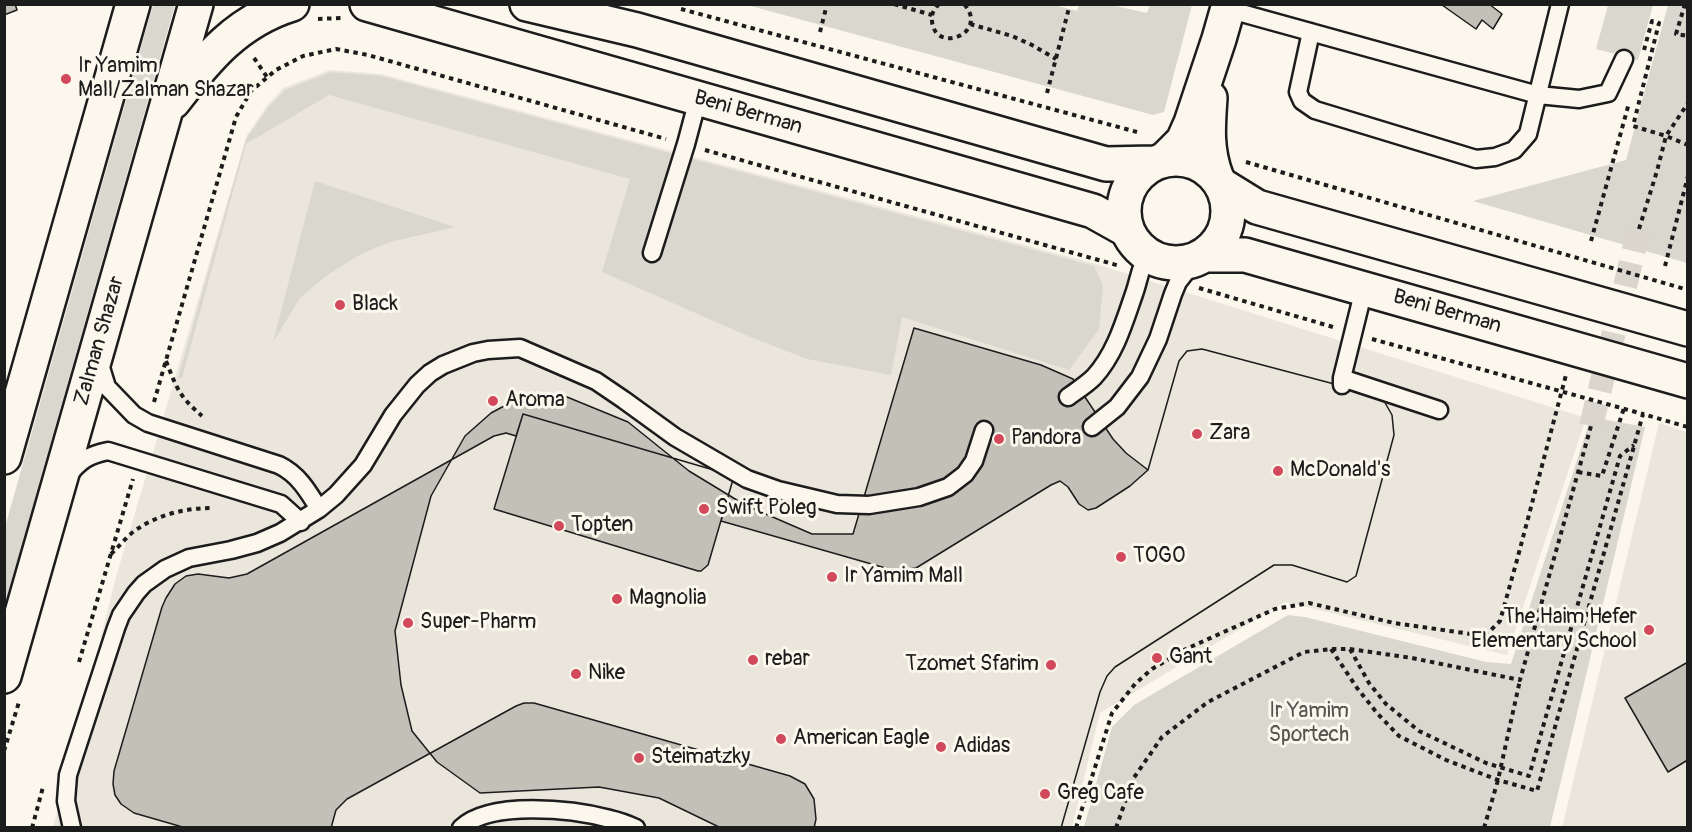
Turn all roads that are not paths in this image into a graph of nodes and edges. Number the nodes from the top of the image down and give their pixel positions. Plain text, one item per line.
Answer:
1 (196, 4) edge
2 (292, 4) edge
3 (367, 4) edge
4 (527, 4) edge
5 (1560, 4) edge
6 (128, 14) edge
7 (1225, 18) edge
8 (1311, 32) junction
9 (1624, 59) dead end
10 (1538, 95) junction
11 (698, 99) junction
12 (165, 113) junction
13 (1159, 161) junction
14 (1219, 181) junction
15 (1127, 230) junction
16 (652, 253) dead end
17 (1144, 263) junction
18 (1193, 266) junction
19 (1364, 289) junction
20 (1688, 329) edge
21 (96, 354) junction
22 (1688, 381) edge
23 (1068, 397) dead end
24 (1439, 410) dead end
25 (1092, 427) dead end
26 (984, 430) dead end
27 (4, 457) edge
28 (58, 489) junction
29 (319, 509) junction
30 (301, 522) junction
31 (4, 676) edge
32 (72, 828) edge
33 (461, 828) edge
34 (636, 828) edge

1 - 12 street, Zalman Shazar
2 - 12 street
3 - 11 street, Beni Berman
4 - 13 street
5 - 10 lane
6 - 27 street
7 - 8 lane
7 - 13 street
7 - 14 street
8 - 10 lane
8 - 10 lane
9 - 10 lane
11 - 15 street, Beni Berman
11 - 16 lane
12 - 21 street, Zalman Shazar
13 - 14 street
13 - 15 street
14 - 18 street
14 - 20 street
15 - 17 street
17 - 18 street
17 - 23 lane
18 - 19 street, Beni Berman
18 - 25 lane
19 - 22 street, Beni Berman
19 - 24 lane
21 - 28 street, Zalman Shazar
21 - 29 lane
26 - 29 lane
28 - 30 lane
28 - 31 street, Zalman Shazar
29 - 30 lane
30 - 32 lane
33 - 34 lane

